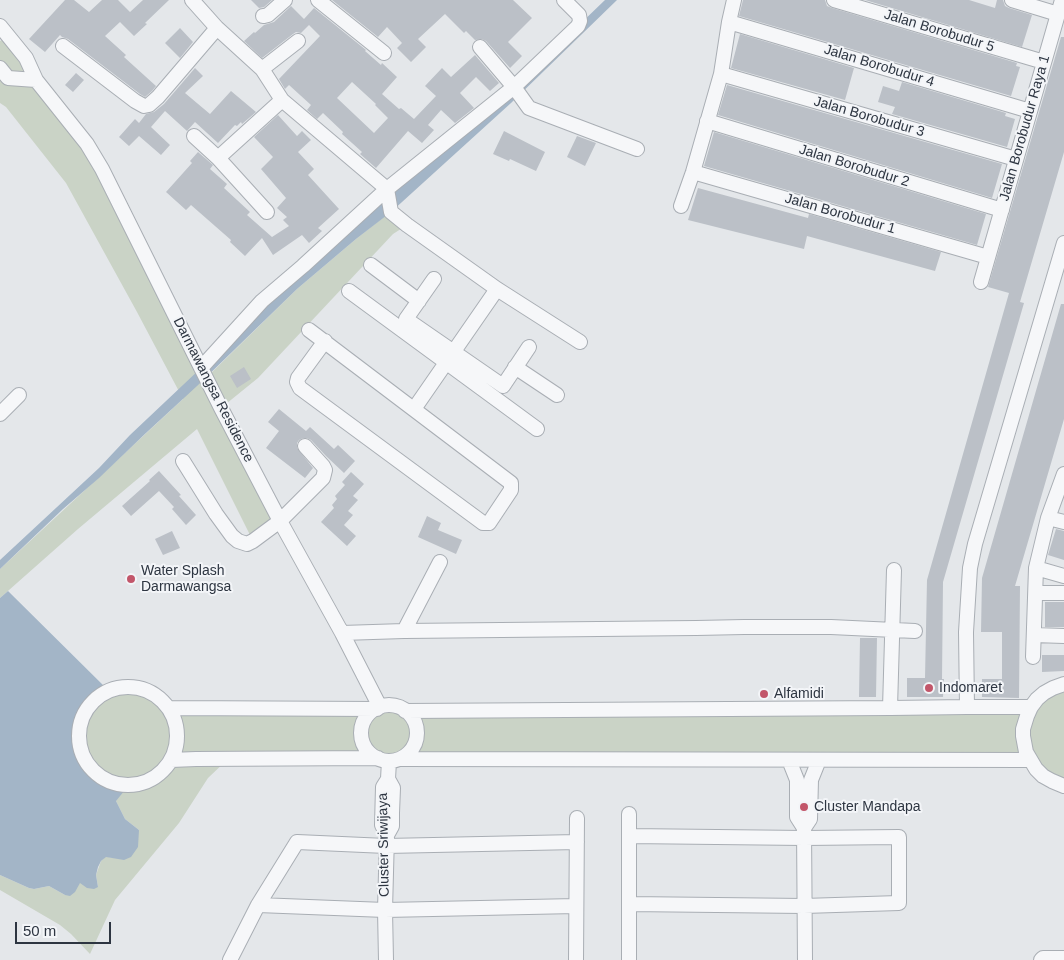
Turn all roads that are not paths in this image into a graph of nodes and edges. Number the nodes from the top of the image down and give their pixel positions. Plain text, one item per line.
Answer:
1 (192, 0) edge
2 (285, 0) edge
3 (318, 0) edge
4 (564, 0) edge
5 (734, 0) edge
6 (834, 0) edge
7 (1012, 0) edge
8 (1060, 7) edge
9 (263, 16) dead end
10 (729, 22) junction
11 (217, 28) junction
12 (3, 35) edge
13 (298, 41) dead end
14 (63, 46) dead end
15 (480, 47) dead end
16 (384, 53) dead end
17 (1044, 62) junction
18 (0, 68) edge
19 (262, 69) junction
20 (721, 74) junction
21 (36, 80) junction
22 (514, 87) junction
23 (282, 100) junction
24 (1030, 111) junction
25 (707, 121) junction
26 (194, 136) dead end
27 (637, 149) dead end
28 (218, 158) junction
29 (1016, 159) junction
30 (693, 172) junction
31 (387, 189) junction
32 (681, 206) dead end
33 (1002, 210) junction
34 (267, 212) dead end
35 (1064, 243) edge
36 (988, 257) junction
37 (371, 265) dead end
38 (434, 279) dead end
39 (981, 282) dead end
40 (497, 289) junction
41 (349, 291) dead end
42 (419, 300) junction
43 (309, 330) dead end
44 (324, 341) junction
45 (580, 342) dead end
46 (528, 347) dead end
47 (450, 357) junction
48 (515, 367) junction
49 (201, 368) junction
50 (19, 395) dead end
51 (557, 395) dead end
52 (414, 410) junction
53 (0, 414) edge
54 (537, 429) dead end
55 (305, 446) dead end
56 (183, 461) dead end
57 (1064, 474) edge
58 (1048, 518) junction
59 (280, 521) junction
60 (1064, 522) edge
61 (440, 562) dead end
62 (1036, 568) junction
63 (894, 570) dead end
64 (1064, 576) edge
65 (1036, 593) junction
66 (1064, 593) edge
67 (892, 630) junction
68 (404, 631) junction
69 (915, 631) dead end
70 (342, 633) junction
71 (1034, 635) junction
72 (1064, 636) edge
73 (1033, 657) dead end
74 (1064, 684) edge
75 (967, 707) junction
76 (1031, 707) junction
77 (169, 708) junction
78 (378, 708) junction
79 (890, 708) junction
80 (405, 711) junction
81 (389, 759) junction
82 (171, 760) junction
83 (789, 760) junction
84 (819, 760) junction
85 (1030, 760) junction
86 (804, 780) junction
87 (1064, 786) edge
88 (629, 814) dead end
89 (577, 818) dead end
90 (804, 833) junction
91 (629, 836) junction
92 (387, 840) junction
93 (577, 842) junction
94 (629, 904) junction
95 (258, 905) junction
96 (576, 906) junction
97 (804, 906) junction
98 (385, 910) junction
99 (1064, 958) edge
100 (230, 960) edge
101 (386, 960) edge
102 (576, 960) edge
103 (629, 960) edge
104 (805, 960) edge
105 (1041, 960) edge

1 - 11 street
2 - 9 street
3 - 16 street
4 - 22 street
5 - 10 street
6 - 17 street, Jalan Borobudur 5
7 - 8 street
8 - 17 street, Jalan Borobudur Raya 1
10 - 20 street
10 - 24 street, Jalan Borobudur 4
11 - 14 street
11 - 19 street
12 - 21 street, Darmawangsa Residence
13 - 19 street
15 - 22 street
17 - 24 street, Jalan Borobudur Raya 1
18 - 21 street
19 - 23 street
20 - 25 street
20 - 29 street, Jalan Borobudur 3
21 - 49 street, Darmawangsa Residence
22 - 27 street
22 - 31 street
23 - 28 street
23 - 31 street
24 - 29 street, Jalan Borobudur Raya 1
25 - 30 street
25 - 33 street, Jalan Borobudur 2
26 - 28 street
28 - 34 street
29 - 33 street, Jalan Borobudur Raya 1
30 - 32 street
30 - 36 street, Jalan Borobudur 1
31 - 40 street
31 - 49 street
33 - 36 street, Jalan Borobudur Raya 1
35 - 75 street
36 - 39 street, Jalan Borobudur Raya 1
37 - 42 street
38 - 42 street
40 - 45 street
40 - 47 street
41 - 47 street
42 - 47 street
43 - 44 street
44 - 52 street
44 - 52 street
46 - 48 street
47 - 48 street
47 - 52 street
47 - 54 street
48 - 51 street
49 - 59 street, Darmawangsa Residence
50 - 53 street
55 - 59 street
56 - 59 street
57 - 58 street
58 - 60 street
58 - 62 street
59 - 70 street, Darmawangsa Residence
61 - 68 street
62 - 64 street
62 - 65 street
63 - 67 street
65 - 66 street
65 - 71 street
67 - 68 street
67 - 69 street
67 - 79 street
68 - 70 street
70 - 78 street, Darmawangsa Residence
71 - 72 street
71 - 73 street
74 - 76 street
75 - 76 street
75 - 79 street
76 - 85 street
77 - 78 street
77 - 82 street
77 - 82 street
78 - 80 street
78 - 81 street
79 - 80 street
80 - 81 street
81 - 82 street
81 - 83 street
81 - 92 street, Cluster Sriwijaya
83 - 84 street
83 - 86 street
84 - 85 street
84 - 86 street
85 - 87 street
86 - 90 street
88 - 91 street
89 - 93 street
90 - 91 street
90 - 97 street
90 - 97 street
91 - 94 street
92 - 93 street
92 - 95 street
92 - 98 street, Cluster Sriwijaya
93 - 96 street
94 - 97 street
94 - 103 street
95 - 98 street
95 - 100 street
96 - 98 street
96 - 102 street
97 - 104 street
98 - 101 street, Cluster Sriwijaya
99 - 105 street

